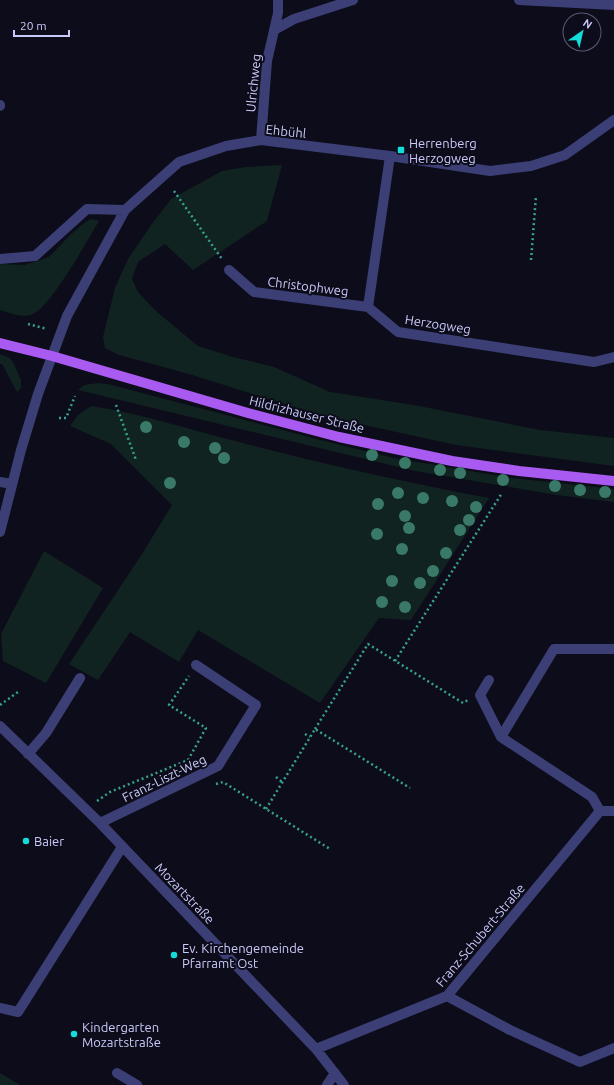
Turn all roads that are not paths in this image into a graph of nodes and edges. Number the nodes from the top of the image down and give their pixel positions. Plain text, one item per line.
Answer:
1 (278, 0) edge
2 (353, 0) edge
3 (519, 0) edge
4 (614, 5) edge
5 (274, 30) junction
6 (614, 120) edge
7 (261, 140) junction
8 (390, 156) junction
9 (125, 210) junction
10 (0, 259) edge
11 (229, 270) road end
12 (368, 307) junction
13 (0, 343) edge
14 (52, 356) junction
15 (614, 356) edge
16 (614, 481) edge
17 (0, 482) edge
18 (12, 484) junction
19 (0, 532) edge
20 (614, 649) edge
21 (196, 666) road end
22 (80, 678) dead end
23 (489, 680) dead end
24 (0, 726) edge
25 (502, 737) junction
26 (28, 754) junction
27 (600, 811) junction
28 (614, 811) edge
29 (100, 823) junction
30 (122, 847) junction
31 (446, 996) junction
32 (0, 1008) edge
33 (614, 1048) edge
34 (316, 1049) junction
35 (117, 1073) dead end
36 (335, 1073) junction
37 (137, 1085) edge
38 (328, 1085) edge
39 (344, 1085) edge

1 - 5 street, Ulrichweg
2 - 5 street
3 - 4 street
5 - 7 street, Ulrichweg
6 - 8 street, Ehbühl
7 - 8 street, Ehbühl
7 - 9 street, Ehbühl
8 - 12 street
9 - 10 street
9 - 14 street, Ehbühl
11 - 12 street, Christophweg
12 - 15 street, Herzogweg
13 - 14 main road, Hildrizhauser Straße
14 - 16 main road, Hildrizhauser Straße
14 - 18 street, Ehbühl
17 - 18 street
18 - 19 street, Ehbühl
20 - 25 street
21 - 29 street, Franz-Liszt-Weg
22 - 26 street
23 - 25 street
24 - 26 street, Mozartstraße
25 - 27 street
26 - 29 street, Mozartstraße
27 - 28 street
27 - 31 street, Franz-Schubert-Straße
29 - 30 street, Mozartstraße
30 - 32 street
30 - 34 street, Mozartstraße
31 - 33 street
31 - 34 street, Franz-Schubert-Straße
34 - 36 street, Mozartstraße
35 - 37 street
36 - 38 street
36 - 39 street, Mozartstraße

